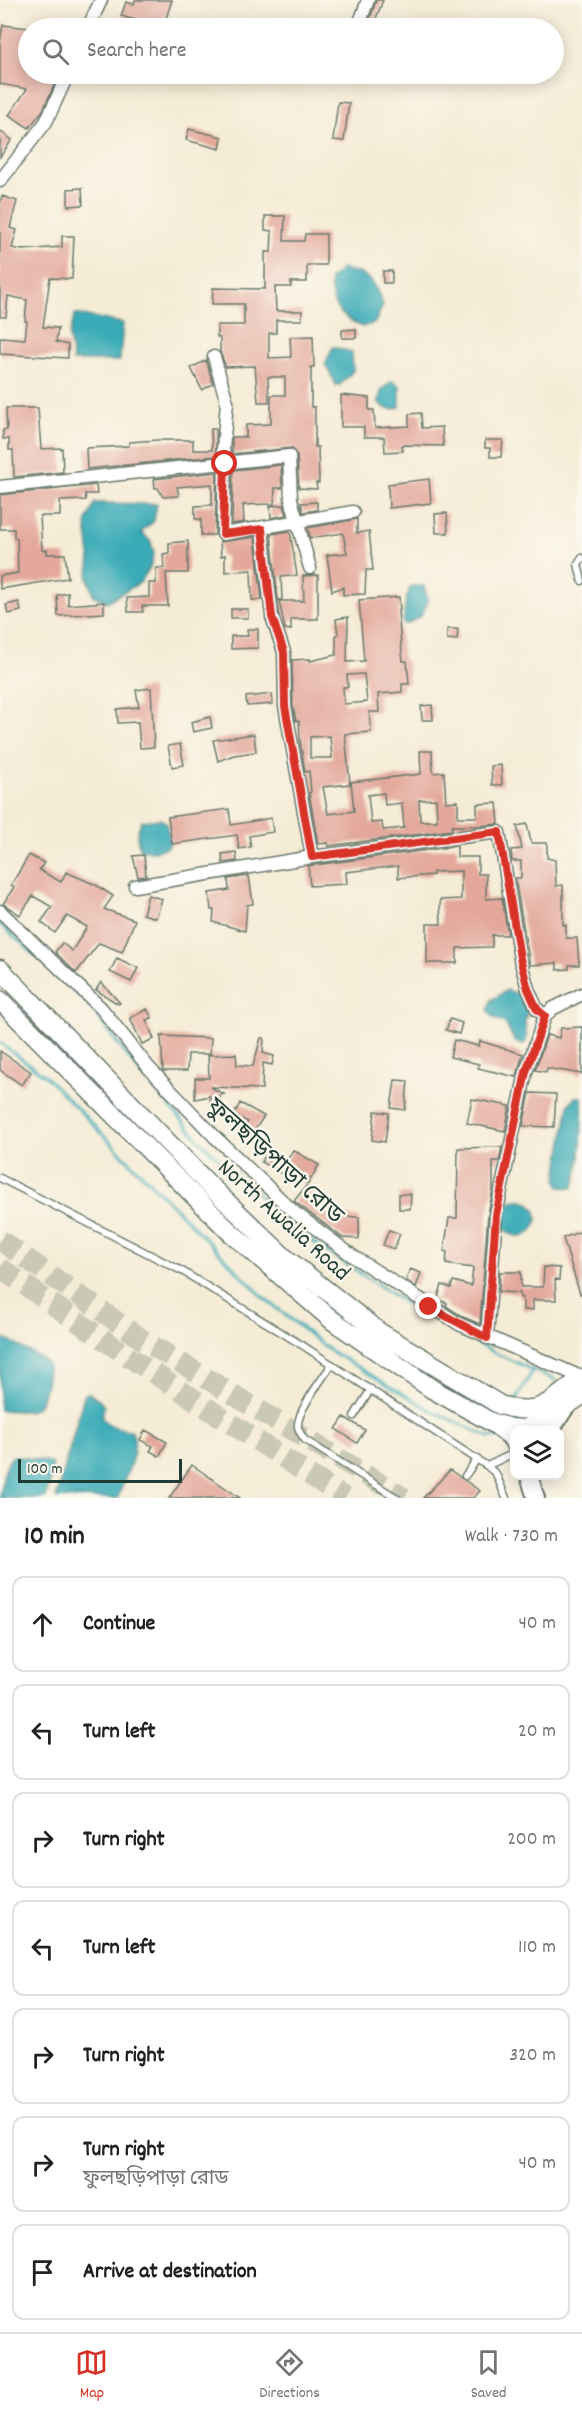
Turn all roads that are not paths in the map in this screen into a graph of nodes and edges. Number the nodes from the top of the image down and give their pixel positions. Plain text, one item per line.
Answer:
1 (101, 0) edge
2 (368, 0) edge
3 (93, 18) edge
4 (361, 18) edge
5 (63, 84) edge
6 (0, 181) edge
7 (214, 357) dead end
8 (225, 464) junction
9 (0, 487) edge
10 (353, 512) dead end
11 (296, 522) junction
12 (262, 529) junction
13 (582, 558) edge
14 (310, 568) dead end
15 (582, 581) edge
16 (312, 857) junction
17 (135, 886) dead end
18 (0, 911) edge
19 (0, 969) edge
20 (582, 994) edge
21 (0, 1000) edge
22 (30, 1000) junction
23 (15, 1015) junction
24 (545, 1016) junction
25 (0, 1178) edge
26 (487, 1338) junction
27 (332, 1364) junction
28 (578, 1376) edge
29 (371, 1389) junction
30 (582, 1395) edge
31 (566, 1407) junction
32 (354, 1416) dead end
33 (491, 1422) junction
34 (554, 1426) edge
35 (510, 1437) edge
36 (510, 1455) edge
37 (477, 1459) junction
38 (487, 1466) junction
39 (465, 1476) dead end
40 (530, 1480) edge
41 (397, 1498) edge
42 (506, 1498) edge
43 (536, 1498) edge

1 - 3 street
2 - 4 street
5 - 6 street
7 - 8 street
8 - 9 street
8 - 11 street
8 - 12 street
10 - 11 street
11 - 12 street
11 - 14 street
12 - 16 street
13 - 15 lane
16 - 17 street
16 - 24 street
18 - 26 street, ফুলছড়িপাড়া রোড
19 - 22 main road, North Awalia Road
20 - 24 street
21 - 23 main road, North Awalia Road
22 - 23 main road
22 - 28 main road, North Awalia Road
23 - 33 main road, North Awalia Road
24 - 26 street
25 - 27 lane
26 - 28 street, ফুলছড়িপাড়া রোড
27 - 29 lane
27 - 41 lane
29 - 32 lane
29 - 37 lane
30 - 31 main road, North Awalia Road
31 - 33 main road, North Awalia Road
31 - 34 main road, North Awalia Road
33 - 35 main road, North Awalia Road
36 - 38 lane
37 - 38 lane
37 - 39 lane
38 - 42 lane
40 - 43 main road

